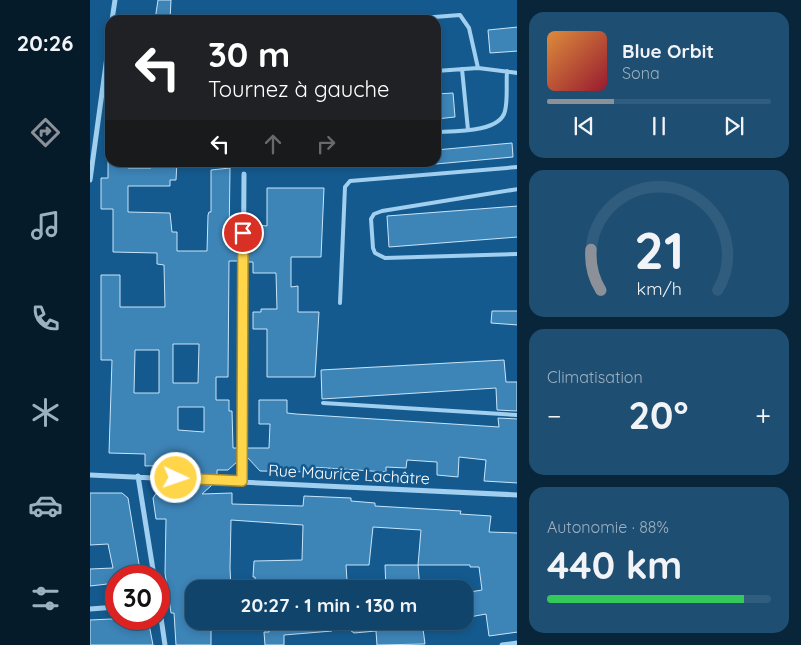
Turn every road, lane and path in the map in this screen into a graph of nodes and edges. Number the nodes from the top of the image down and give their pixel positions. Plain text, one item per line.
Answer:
1 (115, 0) edge
2 (113, 15) edge
3 (441, 16) edge
4 (478, 68) junction
5 (462, 69) junction
6 (105, 71) edge
7 (441, 71) edge
8 (507, 72) junction
9 (517, 73) edge
10 (468, 130) junction
11 (441, 132) edge
12 (517, 167) edge
13 (244, 174) dead end
14 (90, 180) edge
15 (517, 189) edge
16 (517, 254) edge
17 (340, 303) dead end
18 (323, 403) dead end
19 (517, 415) edge
20 (90, 475) edge
21 (138, 476) junction
22 (242, 481) junction
23 (517, 495) edge
24 (152, 565) edge
25 (105, 608) edge
26 (90, 609) edge
27 (163, 630) edge
28 (517, 643) edge
29 (165, 645) edge
30 (502, 645) edge

1 - 2 street
3 - 4 lane
4 - 5 lane
4 - 8 lane
5 - 7 lane
5 - 10 lane
6 - 14 street
8 - 9 lane
8 - 10 lane
10 - 11 lane
12 - 17 lane
13 - 22 street
15 - 16 lane
18 - 19 lane
20 - 21 street, Rue Maurice Lachâtre
21 - 22 street, Rue Maurice Lachâtre
21 - 24 street
22 - 23 street, Rue Maurice Lachâtre
25 - 26 street
27 - 29 street
28 - 30 street

